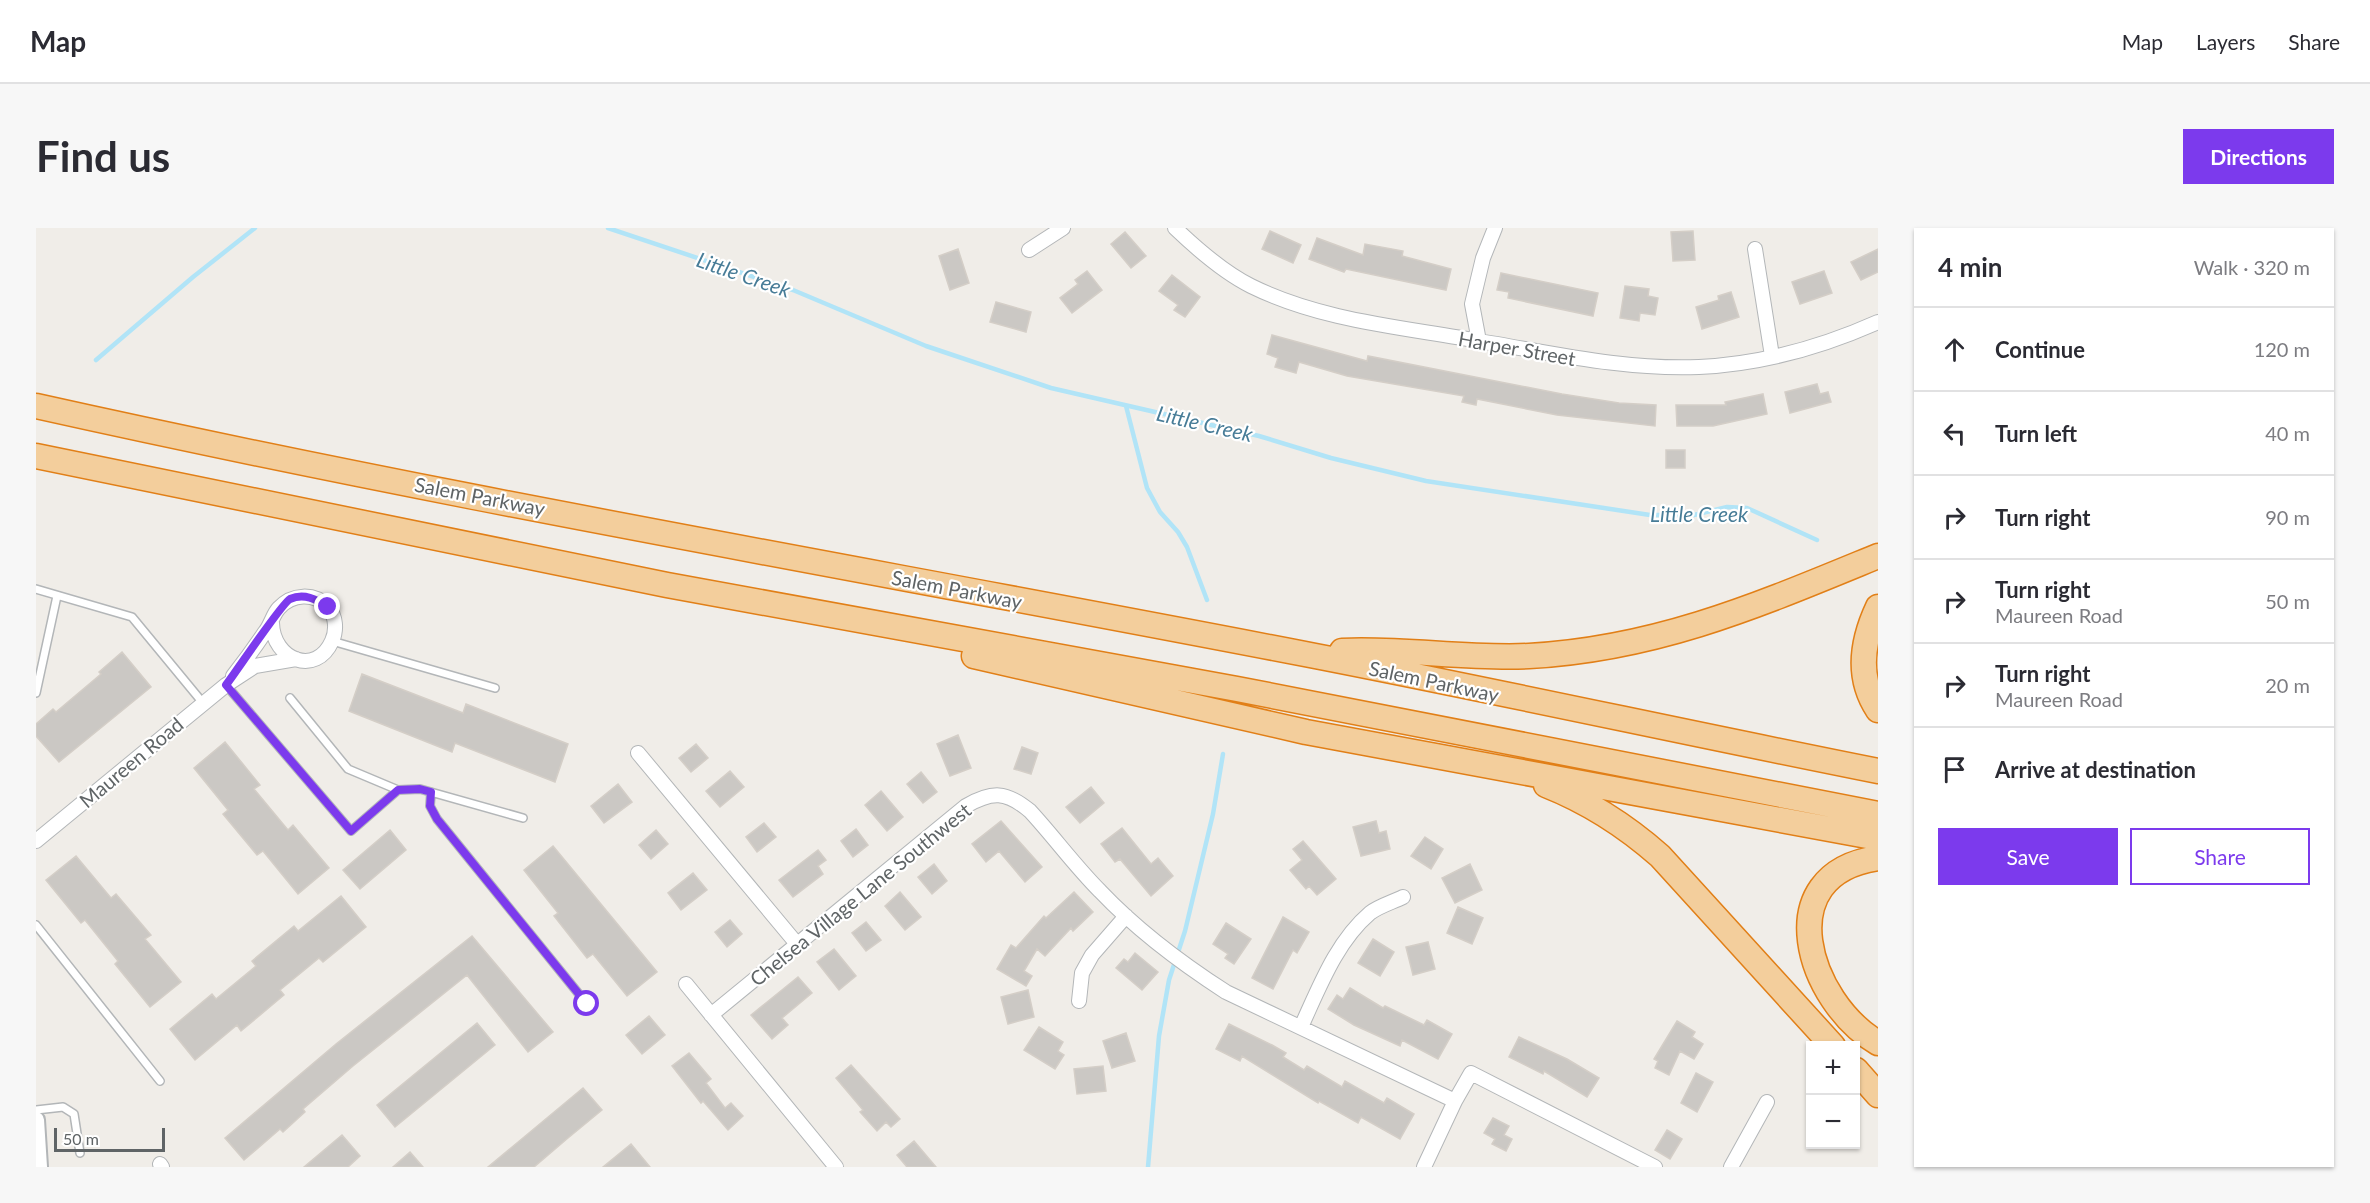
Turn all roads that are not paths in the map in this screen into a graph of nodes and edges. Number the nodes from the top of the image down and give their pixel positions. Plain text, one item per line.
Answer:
1 (1063, 228) edge
2 (1175, 228) edge
3 (1495, 228) edge
4 (1755, 249) dead end
5 (1029, 250) dead end
6 (1878, 321) edge
7 (1479, 341) junction
8 (1772, 356) junction
9 (36, 406) edge
10 (36, 456) edge
11 (1878, 556) edge
12 (36, 590) edge
13 (57, 596) junction
14 (1878, 607) edge
15 (860, 621) junction
16 (272, 623) junction
17 (332, 641) junction
18 (1306, 654) junction
19 (296, 659) junction
20 (226, 685) junction
21 (495, 688) dead end
22 (36, 693) edge
23 (290, 698) dead end
24 (202, 703) junction
25 (1878, 710) edge
26 (638, 753) dead end
27 (1508, 771) junction
28 (1878, 771) edge
29 (398, 790) junction
30 (431, 792) junction
31 (1878, 813) edge
32 (523, 818) dead end
33 (1878, 838) edge
34 (36, 841) edge
35 (1878, 858) edge
36 (1403, 897) dead end
37 (1126, 916) junction
38 (36, 925) edge
39 (797, 944) junction
40 (686, 984) dead end
41 (1079, 1001) dead end
42 (587, 1004) dead end
43 (711, 1015) junction
44 (1301, 1027) junction
45 (1828, 1041) edge
46 (1878, 1043) edge
47 (1860, 1075) edge
48 (160, 1081) dead end
49 (1878, 1095) edge
50 (1455, 1101) junction
51 (1767, 1102) dead end
52 (36, 1110) edge
53 (36, 1120) edge
54 (80, 1153) dead end
55 (39, 1167) edge
56 (836, 1167) edge
57 (1424, 1167) edge
58 (1655, 1167) edge
59 (1731, 1167) edge

1 - 5 street
2 - 7 street, Harper Street
3 - 7 street
4 - 8 street
6 - 8 street, Harper Street
7 - 8 street, Harper Street
9 - 18 highway, Salem Parkway
10 - 15 highway
11 - 18 highway
12 - 13 lane
13 - 22 lane
13 - 24 lane
14 - 25 highway
15 - 27 highway
15 - 31 highway
16 - 17 street, Maureen Road
16 - 19 street
16 - 20 street, Maureen Road
17 - 19 street, Maureen Road
17 - 21 lane
18 - 28 highway, Salem Parkway
19 - 20 street, Maureen Road
20 - 24 street, Maureen Road
20 - 29 lane
23 - 29 lane
24 - 34 street, Maureen Road
26 - 39 street
27 - 33 highway
27 - 45 highway
29 - 30 lane
30 - 32 lane
30 - 42 lane
35 - 46 highway
36 - 44 street
37 - 39 street, Chelsea Village Lane Southwest
37 - 41 street
37 - 44 street, Chelsea Village Lane Southwest
38 - 48 lane
39 - 43 street, Chelsea Village Lane Southwest
40 - 43 street
43 - 56 street
44 - 50 street, Chelsea Village Lane Southwest
47 - 49 highway
50 - 57 street
50 - 58 street
51 - 59 street
52 - 54 lane
53 - 55 street

